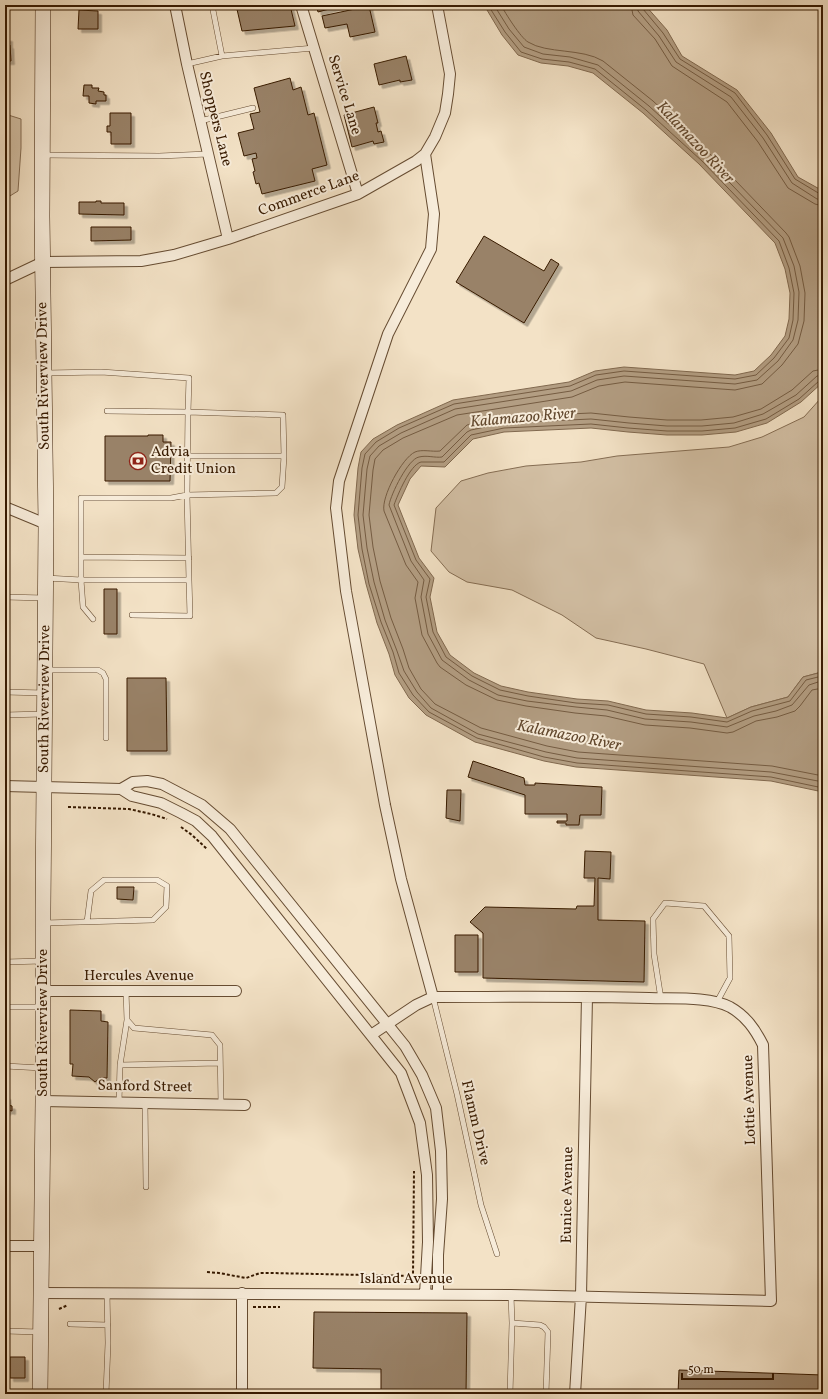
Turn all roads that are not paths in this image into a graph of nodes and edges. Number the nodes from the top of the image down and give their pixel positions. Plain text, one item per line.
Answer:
1 (43, 5) edge
2 (175, 5) edge
3 (212, 5) edge
4 (301, 5) edge
5 (437, 5) edge
6 (314, 48) junction
7 (222, 56) junction
8 (187, 64) junction
9 (253, 108) dead end
10 (200, 121) junction
11 (208, 154) junction
12 (425, 154) junction
13 (42, 155) junction
14 (358, 194) junction
15 (228, 240) junction
16 (43, 262) junction
17 (5, 280) edge
18 (44, 374) junction
19 (107, 412) dead end
20 (188, 412) junction
21 (188, 456) junction
22 (284, 456) junction
23 (187, 495) junction
24 (5, 507) edge
25 (46, 524) junction
26 (81, 557) junction
27 (188, 558) junction
28 (45, 578) junction
29 (81, 580) junction
30 (189, 580) junction
31 (5, 597) edge
32 (45, 598) junction
33 (132, 615) dead end
34 (92, 619) dead end
35 (45, 670) junction
36 (5, 692) edge
37 (45, 692) junction
38 (44, 714) junction
39 (5, 715) edge
40 (106, 738) dead end
41 (5, 786) edge
42 (44, 787) junction
43 (121, 789) junction
44 (87, 922) junction
45 (42, 923) junction
46 (42, 961) junction
47 (6, 962) edge
48 (42, 991) junction
49 (126, 991) junction
50 (236, 991) dead end
51 (432, 996) junction
52 (587, 996) junction
53 (661, 999) junction
54 (717, 1002) junction
55 (43, 1007) junction
56 (6, 1008) edge
57 (127, 1020) junction
58 (387, 1024) junction
59 (371, 1035) junction
60 (220, 1062) junction
61 (120, 1065) junction
62 (5, 1066) edge
63 (43, 1068) junction
64 (43, 1101) junction
65 (119, 1102) junction
66 (145, 1102) junction
67 (221, 1104) junction
68 (245, 1105) dead end
69 (146, 1187) dead end
70 (5, 1246) edge
71 (41, 1246) junction
72 (497, 1254) dead end
73 (40, 1293) junction
74 (107, 1293) junction
75 (242, 1293) junction
76 (425, 1294) junction
77 (438, 1294) junction
78 (511, 1295) junction
79 (581, 1296) junction
80 (771, 1301) joint
81 (512, 1323) junction
82 (70, 1324) dead end
83 (108, 1325) junction
84 (5, 1331) edge
85 (40, 1332) junction
86 (40, 1394) edge
87 (89, 1394) edge
88 (106, 1394) edge
89 (242, 1394) edge
90 (510, 1394) edge
91 (546, 1394) edge
92 (575, 1394) edge

1 - 13 street, South Riverview Drive
2 - 8 street, Shoppers Lane
3 - 7 lane
4 - 6 street, Service Lane
5 - 12 street, Commerce Lane
6 - 7 lane
6 - 14 street, Service Lane
7 - 8 lane
8 - 10 street, Shoppers Lane
9 - 10 lane
10 - 11 street, Shoppers Lane
11 - 13 lane
11 - 15 street, Shoppers Lane
12 - 14 street, Commerce Lane
12 - 51 street
13 - 16 street, South Riverview Drive
14 - 15 street, Commerce Lane
15 - 16 street, Commerce Lane
16 - 17 street
16 - 18 street, South Riverview Drive
18 - 20 lane
18 - 25 street, South Riverview Drive
19 - 20 lane
20 - 21 lane
20 - 22 lane
21 - 22 lane
21 - 23 lane
22 - 23 lane
23 - 26 lane
23 - 27 lane
24 - 25 street
25 - 28 street, South Riverview Drive
26 - 27 lane
26 - 29 lane
27 - 30 lane
28 - 29 lane
28 - 32 street, South Riverview Drive
29 - 30 lane
29 - 34 lane
30 - 33 lane
31 - 32 lane
32 - 35 street, South Riverview Drive
35 - 37 street, South Riverview Drive
35 - 40 lane
36 - 37 lane
37 - 38 street, South Riverview Drive
38 - 39 lane
38 - 42 street, South Riverview Drive
41 - 42 street
42 - 43 street
42 - 45 street, South Riverview Drive
43 - 58 street
43 - 59 street
44 - 44 lane
44 - 45 lane
45 - 46 street, South Riverview Drive
46 - 47 lane
46 - 48 street, South Riverview Drive
47 - 56 lane
48 - 49 street, Hercules Avenue
48 - 55 street, South Riverview Drive
49 - 50 street, Hercules Avenue
49 - 57 lane
51 - 52 street, Lottie Avenue
51 - 58 street
51 - 72 lane, Flamm Drive
52 - 53 street, Lottie Avenue
52 - 79 street, Eunice Avenue
53 - 54 street, Lottie Avenue
53 - 54 lane
54 - 80 street, Lottie Avenue
55 - 56 lane
55 - 63 street, South Riverview Drive
57 - 60 lane
57 - 61 lane
58 - 59 street
58 - 77 street
59 - 76 street
60 - 61 lane
60 - 67 lane
61 - 65 lane
62 - 63 lane
63 - 64 street, South Riverview Drive
64 - 65 street, Sanford Street
64 - 71 street, South Riverview Drive
65 - 66 street, Sanford Street
66 - 67 street, Sanford Street
66 - 69 lane
67 - 68 street, Sanford Street
70 - 71 street
71 - 73 street, South Riverview Drive
73 - 74 street, Island Avenue
73 - 85 street, South Riverview Drive
74 - 75 street, Island Avenue
74 - 83 lane
75 - 76 street, Island Avenue
75 - 89 street
76 - 77 street, Island Avenue
77 - 78 street, Island Avenue
78 - 79 street, Island Avenue
78 - 81 lane
79 - 80 street, Island Avenue
79 - 92 street, Eunice Avenue
81 - 90 lane
81 - 91 lane
82 - 83 lane
83 - 88 lane
84 - 85 lane
85 - 86 street, South Riverview Drive
87 - 88 lane

